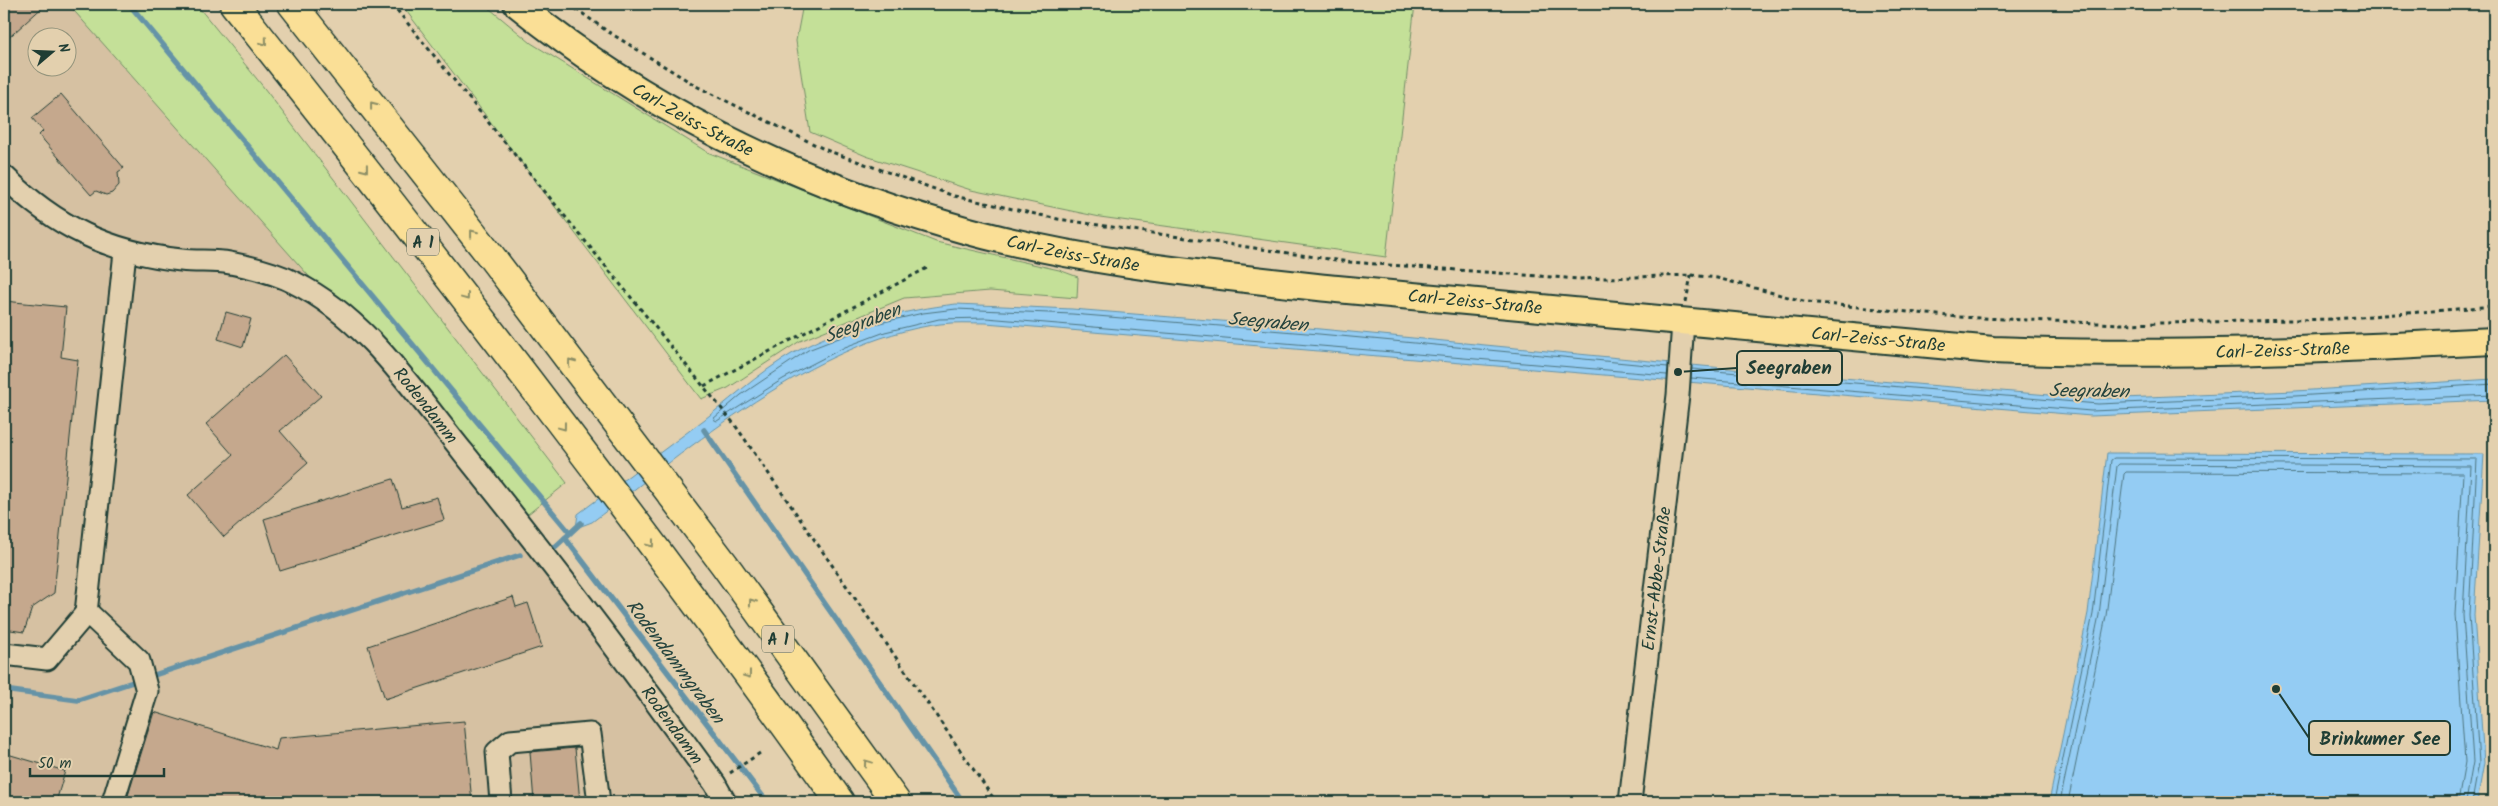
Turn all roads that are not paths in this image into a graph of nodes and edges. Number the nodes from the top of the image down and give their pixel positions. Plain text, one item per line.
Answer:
1 (234, 4) edge
2 (292, 4) edge
3 (517, 4) edge
4 (4, 176) edge
5 (125, 252) junction
6 (1683, 322) junction
7 (2494, 340) edge
8 (86, 611) junction
9 (4, 654) edge
10 (113, 802) edge
11 (501, 802) edge
12 (599, 802) edge
13 (725, 802) edge
14 (840, 802) edge
15 (896, 802) edge
16 (1630, 802) edge

1 -> 14 highway, A 1
15 -> 2 highway, A 1
3 - 6 main road, Carl-Zeiss-Straße
4 - 5 street, Rodendamm
5 - 8 street
5 - 13 street, Rodendamm
6 - 7 main road, Carl-Zeiss-Straße
6 - 16 street, Ernst-Abbe-Straße
8 - 9 street
8 - 10 street
11 - 12 street

